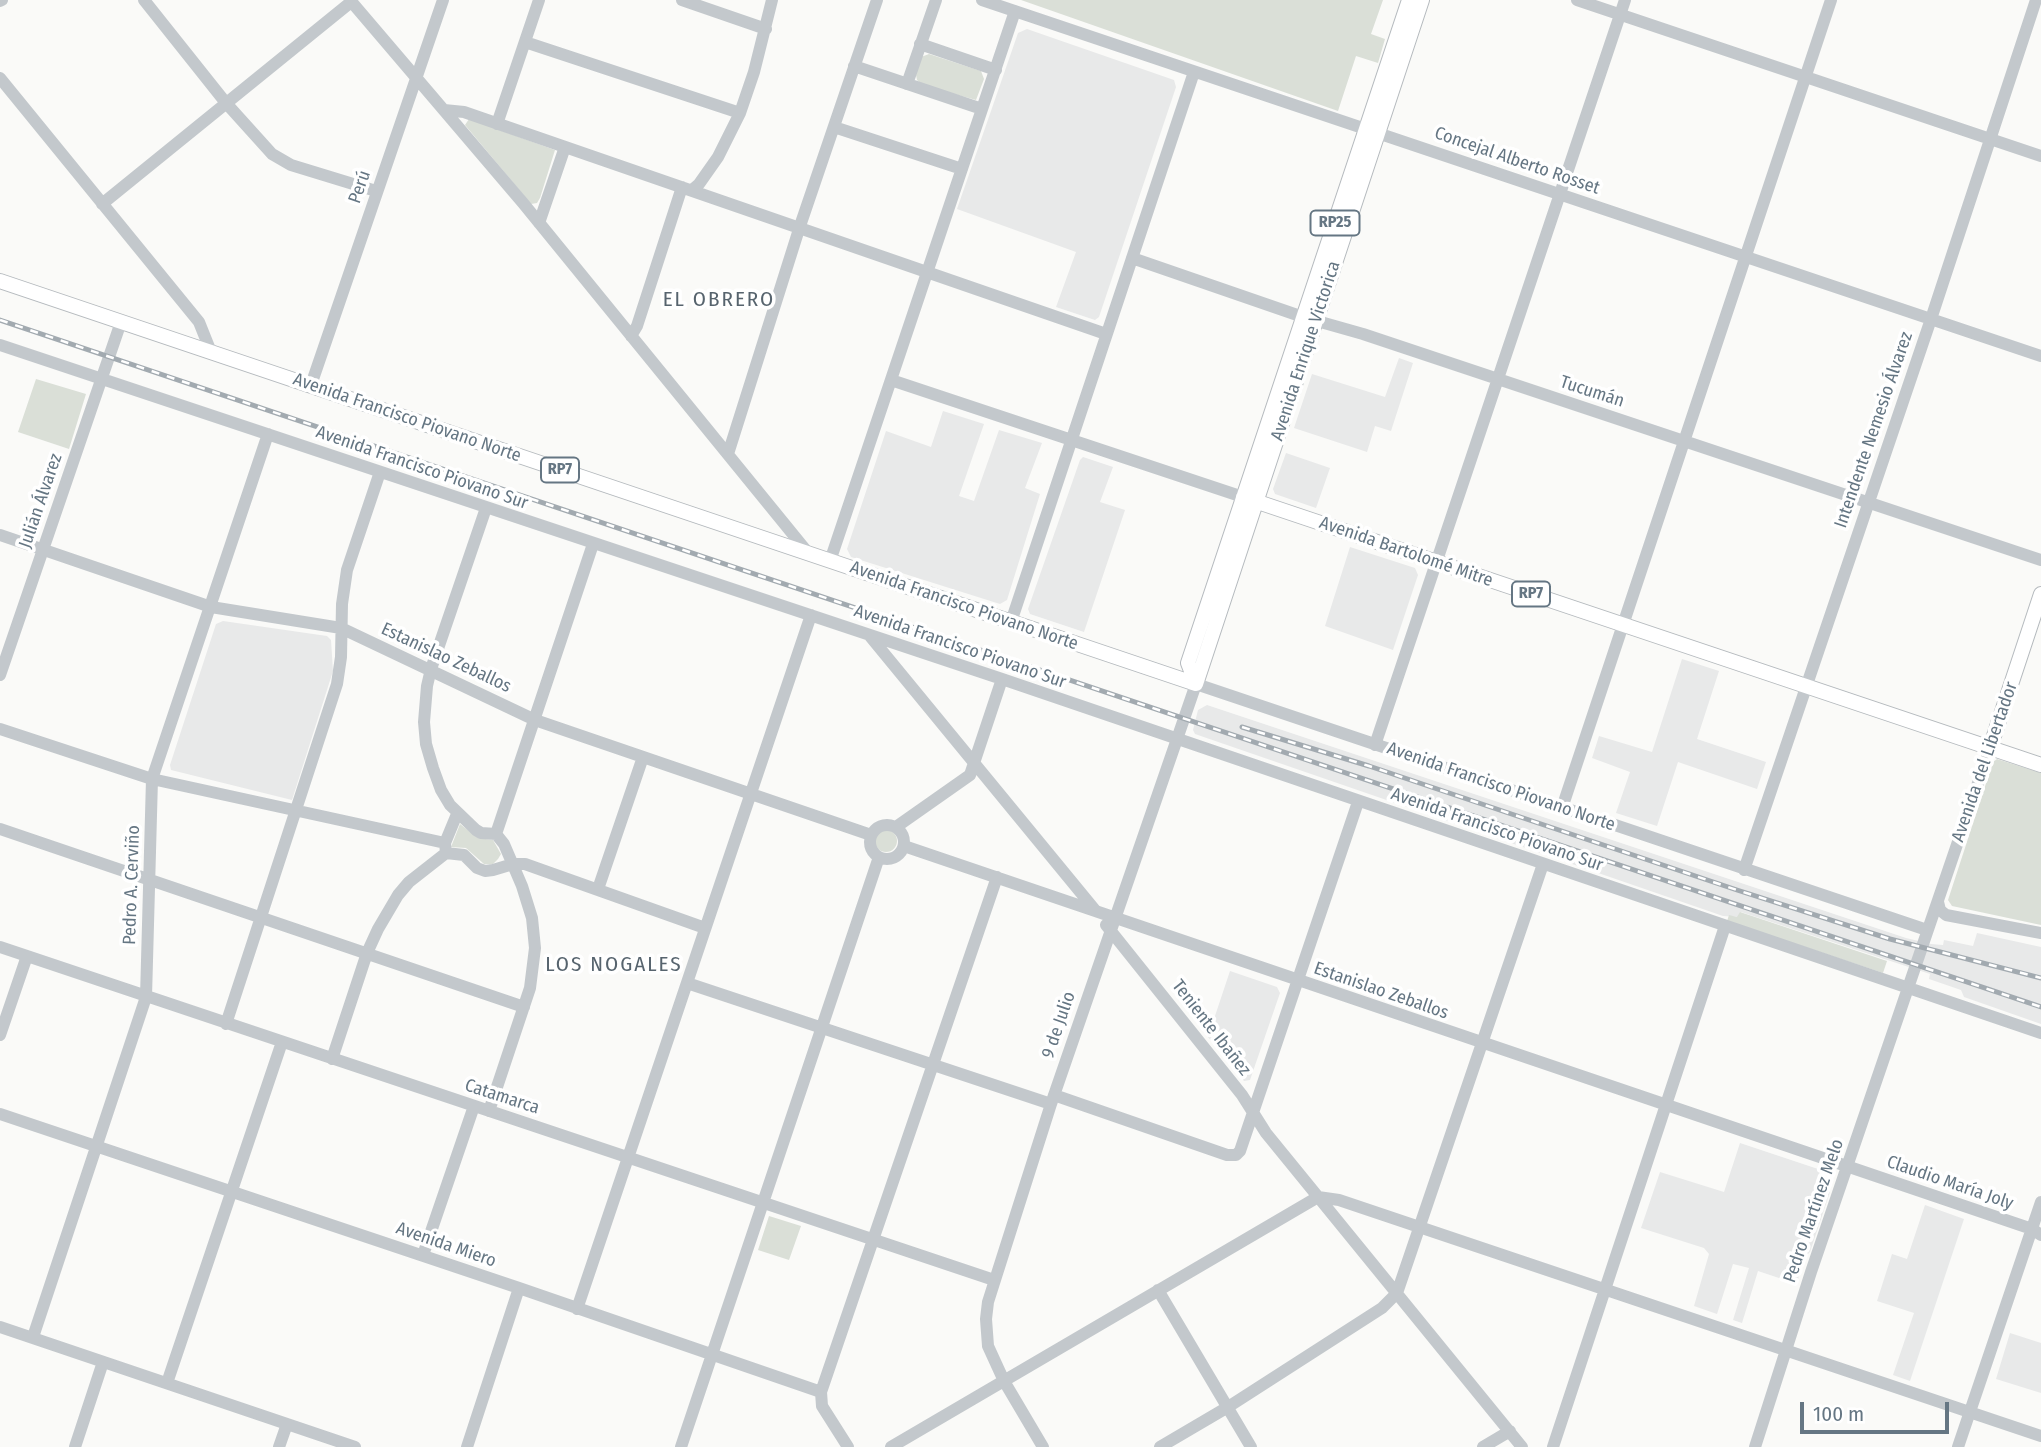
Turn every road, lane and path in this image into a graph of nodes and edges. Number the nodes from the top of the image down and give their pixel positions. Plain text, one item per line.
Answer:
1 (144, 0) edge
2 (443, 0) edge
3 (539, 0) edge
4 (682, 0) edge
5 (772, 0) edge
6 (877, 0) edge
7 (936, 0) edge
8 (982, 0) edge
9 (1409, 0) edge
10 (1422, 0) edge
11 (1577, 0) edge
12 (1625, 0) edge
13 (1831, 0) edge
14 (2036, 0) edge
15 (350, 1) edge
16 (1015, 11) junction
17 (1620, 15) junction
18 (766, 29) junction
19 (525, 42) junction
20 (920, 44) junction
21 (854, 66) junction
22 (996, 69) junction
23 (1194, 72) junction
24 (417, 77) junction
25 (1805, 77) junction
26 (0, 78) edge
27 (907, 84) junction
28 (226, 103) junction
29 (982, 109) junction
30 (444, 110) junction
31 (740, 113) junction
32 (497, 124) junction
33 (834, 127) junction
34 (1373, 131) junction
35 (1991, 139) junction
36 (565, 146) junction
37 (2041, 156) edge
38 (962, 169) junction
39 (687, 189) junction
40 (376, 191) junction
41 (1560, 195) junction
42 (102, 204) junction
43 (539, 223) junction
44 (800, 226) junction
45 (1746, 257) junction
46 (1132, 258) junction
47 (928, 272) junction
48 (0, 281) edge
49 (1309, 318) junction
50 (1931, 319) junction
51 (121, 322) junction
52 (1107, 334) junction
53 (631, 336) junction
54 (0, 345) edge
55 (211, 352) junction
56 (2041, 356) edge
57 (102, 378) junction
58 (1499, 379) junction
59 (891, 380) junction
60 (311, 385) junction
61 (268, 434) junction
62 (1072, 441) junction
63 (1684, 442) junction
64 (728, 454) junction
65 (380, 472) junction
66 (1242, 497) junction
67 (1257, 502) junction
68 (1868, 502) junction
69 (486, 508) junction
70 (0, 536) edge
71 (593, 544) junction
72 (43, 550) junction
73 (809, 554) junction
74 (830, 561) junction
75 (2041, 561) edge
76 (1437, 563) junction
77 (2041, 594) edge
78 (211, 607) junction
79 (810, 615) junction
80 (1011, 622) junction
81 (1625, 625) junction
82 (341, 628) junction
83 (869, 634) junction
84 (431, 669) junction
85 (0, 675) edge
86 (1002, 679) junction
87 (1196, 684) junction
88 (1806, 687) junction
89 (535, 719) junction
90 (0, 729) edge
91 (1177, 738) junction
92 (1375, 744) junction
93 (1990, 748) junction
94 (643, 757) junction
95 (975, 765) junction
96 (2041, 765) edge
97 (152, 779) junction
98 (751, 793) junction
99 (1358, 802) junction
100 (1562, 808) junction
101 (297, 812) junction
102 (457, 814) junction
103 (896, 827) junction
104 (0, 829) edge
105 (496, 834) junction
106 (871, 835) junction
107 (904, 846) junction
108 (445, 848) junction
109 (879, 857) junction
110 (513, 864) junction
111 (1543, 864) junction
112 (1744, 870) junction
113 (997, 877) junction
114 (149, 880) junction
115 (598, 889) junction
116 (1938, 902) junction
117 (1094, 910) junction
118 (1115, 917) junction
119 (261, 918) junction
120 (1957, 918) junction
121 (1725, 926) junction
122 (705, 928) junction
123 (1111, 930) junction
124 (1927, 930) junction
125 (2041, 933) edge
126 (0, 947) edge
127 (367, 953) junction
128 (27, 956) junction
129 (1298, 981) junction
130 (687, 983) junction
131 (1908, 987) junction
132 (146, 996) junction
133 (524, 1007) junction
134 (226, 1024) junction
135 (823, 1028) junction
136 (2041, 1033) edge
137 (0, 1035) edge
138 (282, 1042) junction
139 (1482, 1044) junction
140 (332, 1059) junction
141 (933, 1065) junction
142 (1052, 1100) junction
143 (474, 1106) junction
144 (1667, 1106) junction
145 (489, 1111) junction
146 (1253, 1112) junction
147 (0, 1114) edge
148 (97, 1145) junction
149 (628, 1158) junction
150 (1847, 1167) junction
151 (233, 1192) junction
152 (1318, 1197) junction
153 (763, 1203) junction
154 (2039, 1220) edge
155 (1420, 1227) junction
156 (873, 1240) junction
157 (423, 1255) junction
158 (994, 1280) junction
159 (519, 1288) junction
160 (1605, 1289) junction
161 (1158, 1290) junction
162 (1397, 1293) junction
163 (577, 1309) junction
164 (0, 1326) edge
165 (33, 1337) junction
166 (1788, 1350) junction
167 (711, 1355) junction
168 (103, 1362) junction
169 (1004, 1381) junction
170 (167, 1383) junction
171 (821, 1392) junction
172 (1228, 1407) junction
173 (1970, 1412) junction
174 (287, 1424) junction
175 (1510, 1432) junction
176 (2041, 1436) edge
177 (75, 1447) edge
178 (279, 1447) edge
179 (355, 1447) edge
180 (467, 1447) edge
181 (681, 1447) edge
182 (848, 1447) edge
183 (891, 1447) edge
184 (1043, 1447) edge
185 (1160, 1447) edge
186 (1251, 1447) edge
187 (1483, 1447) edge
188 (1522, 1447) edge
189 (1553, 1447) edge
190 (1755, 1447) edge
191 (1958, 1447) edge

1 - 28 street
2 - 24 street, Perú
3 - 19 street
4 - 18 street
5 - 18 street
6 - 21 street
7 - 20 street
8 - 16 street, Concejal Alberto Rosset
9 - 34 main road, Avenida Enrique Victorica / RP25
10 - 34 main road, Avenida Enrique Victorica / RP25
11 - 17 street
12 - 17 street
13 - 25 street
14 - 35 street, Intendente Nemesio Álvarez
15 - 24 street
15 - 28 street
16 - 22 street
16 - 23 street, Concejal Alberto Rosset
17 - 25 street
17 - 41 street
18 - 31 street
19 - 31 street
19 - 32 street
20 - 22 street
20 - 27 street
21 - 27 street
21 - 33 street
22 - 29 street
23 - 34 street, Concejal Alberto Rosset
23 - 46 street
24 - 30 street
24 - 40 street, Perú
25 - 35 street
25 - 45 street
26 - 42 street
27 - 29 street
28 - 40 street
28 - 42 street
29 - 38 street
30 - 32 street
30 - 43 street
31 - 39 street
32 - 36 street
33 - 38 street
33 - 44 street
34 - 41 street, Concejal Alberto Rosset
34 - 49 main road, Avenida Enrique Victorica / RP25
35 - 37 street
35 - 50 street, Intendente Nemesio Álvarez
36 - 39 street
36 - 43 street
38 - 47 street
39 - 44 street
39 - 53 street
40 - 60 street, Perú
41 - 45 street, Concejal Alberto Rosset
41 - 58 street
42 - 55 street
43 - 53 street
44 - 47 street
44 - 64 street
45 - 50 street, Concejal Alberto Rosset
45 - 63 street
46 - 49 street, Tucumán
46 - 52 street
47 - 52 street
47 - 59 street
48 - 51 main road, Avenida Francisco Piovano Norte / RP7
49 - 58 street, Tucumán
49 - 66 main road, Avenida Enrique Victorica / RP25
49 - 67 main road, Avenida Enrique Victorica / RP25
50 - 56 street, Concejal Alberto Rosset
50 - 68 street, Intendente Nemesio Álvarez
51 - 55 main road, Avenida Francisco Piovano Norte / RP7
51 - 57 street, Julián Álvarez
52 - 62 street
53 - 64 street
54 - 57 street, Avenida Francisco Piovano Sur
55 - 60 main road, Avenida Francisco Piovano Norte / RP7
57 - 61 street, Avenida Francisco Piovano Sur
57 - 72 street, Julián Álvarez
58 - 63 street, Tucumán
58 - 76 street
59 - 62 street, Avenida Bartolomé Mitre
59 - 74 street
60 - 73 main road, Avenida Francisco Piovano Norte / RP7
61 - 65 street, Avenida Francisco Piovano Sur
61 - 78 street, Pedro A. Cerviño
62 - 66 street, Avenida Bartolomé Mitre
62 - 80 street
63 - 68 street, Tucumán
63 - 81 street
64 - 73 street
65 - 69 street, Avenida Francisco Piovano Sur
65 - 82 street
66 - 67 main road, Avenida Bartolomé Mitre / RP7
66 - 87 main road, Avenida Enrique Victorica
67 - 76 main road, Avenida Bartolomé Mitre / RP7
67 - 87 main road, Avenida Enrique Victorica
68 - 75 street, Tucumán
68 - 88 street, Intendente Nemesio Álvarez
69 - 71 street, Avenida Francisco Piovano Sur
69 - 84 street
70 - 72 street, Estanislao Zeballos
71 - 79 street, Avenida Francisco Piovano Sur
71 - 89 street
72 - 78 street, Estanislao Zeballos
72 - 85 street, Julián Álvarez
73 - 74 main road, Avenida Francisco Piovano Norte / RP7
74 - 80 main road, Avenida Francisco Piovano Norte / RP7
76 - 81 main road, Avenida Bartolomé Mitre / RP7
76 - 92 street
77 - 93 main road, Avenida del Libertador
78 - 82 street, Estanislao Zeballos
78 - 97 street, Pedro A. Cerviño
79 - 83 street, Avenida Francisco Piovano Sur
79 - 98 street
80 - 87 main road, Avenida Francisco Piovano Norte / RP7
81 - 88 main road, Avenida Bartolomé Mitre / RP7
81 - 100 street
82 - 84 street, Estanislao Zeballos
82 - 101 street
83 - 86 street, Avenida Francisco Piovano Sur
83 - 95 street, Teniente Ibañez
84 - 89 street, Estanislao Zeballos
84 - 102 street
86 - 91 street, Avenida Francisco Piovano Sur
86 - 95 street
87 - 91 street, 9 de Julio
87 - 92 street, Avenida Francisco Piovano Norte
88 - 93 main road, Avenida Bartolomé Mitre / RP7
88 - 112 street, Intendente Nemesio Álvarez
89 - 94 street, Estanislao Zeballos
89 - 105 street
90 - 97 street
91 - 99 street, Avenida Francisco Piovano Sur
91 - 118 street, 9 de Julio
92 - 100 street, Avenida Francisco Piovano Norte
93 - 96 main road, Avenida Bartolomé Mitre / RP7
93 - 116 street, Avenida del Libertador
94 - 98 street, Estanislao Zeballos
94 - 115 street
95 - 103 street
95 - 117 street, Teniente Ibañez
97 - 101 street
97 - 114 street, Pedro A. Cerviño
98 - 106 street, Estanislao Zeballos
98 - 122 street
99 - 111 street, Avenida Francisco Piovano Sur
99 - 129 street
100 - 112 street, Avenida Francisco Piovano Norte
101 - 108 street
101 - 119 street
102 - 105 street
102 - 108 street
103 - 106 street
103 - 107 street
104 - 114 street
105 - 110 street
106 - 109 street
107 - 109 street
107 - 113 street, Estanislao Zeballos
108 - 110 street
108 - 127 street
109 - 135 street
110 - 115 street
110 - 133 street
111 - 121 street, Avenida Francisco Piovano Sur
111 - 139 street
112 - 124 street, Avenida Francisco Piovano Norte
113 - 117 street, Estanislao Zeballos
113 - 141 street
114 - 119 street
114 - 132 street, Pedro A. Cerviño
115 - 122 street
116 - 120 street
116 - 124 street, Avenida del Libertador
117 - 118 street, Estanislao Zeballos
117 - 123 street, Teniente Ibañez
118 - 123 street, 9 de Julio
118 - 129 street, Estanislao Zeballos
119 - 127 street
119 - 134 street
120 - 124 street
120 - 125 street
121 - 131 street, Avenida Francisco Piovano Sur
121 - 144 street
122 - 130 street
123 - 142 street, 9 de Julio
123 - 146 street, Teniente Ibañez
124 - 131 street, Pedro Martínez Melo
126 - 128 street, Catamarca
127 - 133 street
127 - 140 street
128 - 132 street, Catamarca
128 - 137 street
129 - 139 street, Estanislao Zeballos
129 - 146 street
130 - 135 street
130 - 149 street
131 - 136 street, Avenida Francisco Piovano Sur
131 - 150 street, Pedro Martínez Melo
132 - 134 street, Catamarca
132 - 148 street, Pedro A. Cerviño
133 - 145 street
134 - 138 street, Catamarca
135 - 141 street
135 - 153 street
138 - 140 street, Catamarca
138 - 151 street
139 - 144 street, Estanislao Zeballos
139 - 155 street
140 - 143 street, Catamarca
141 - 142 street
141 - 156 street
142 - 146 street
142 - 158 street, 9 de Julio
143 - 145 street, Catamarca
143 - 157 street
144 - 150 street, Estanislao Zeballos
144 - 160 street
145 - 149 street, Catamarca
146 - 152 street, Teniente Ibañez
147 - 148 street, Avenida Miero
148 - 151 street, Avenida Miero
148 - 165 street, Pedro A. Cerviño
149 - 153 street, Catamarca
149 - 163 street
150 - 154 street, Claudio María Joly
150 - 166 street, Pedro Martínez Melo
151 - 157 street, Avenida Miero
151 - 170 street
152 - 155 street
152 - 161 street
152 - 162 street, Teniente Ibañez
153 - 156 street, Catamarca
153 - 167 street
154 - 173 street
155 - 160 street
155 - 162 street
156 - 158 street, Catamarca
156 - 171 street
157 - 159 street, Avenida Miero
158 - 169 street, 9 de Julio
159 - 163 street, Avenida Miero
159 - 180 street
160 - 166 street
160 - 189 street
161 - 169 street
161 - 172 street
162 - 172 street
162 - 175 street, Teniente Ibañez
163 - 167 street, Avenida Miero
164 - 165 street
165 - 168 street
166 - 173 street
166 - 190 street, Pedro Martínez Melo
167 - 171 street, Avenida Miero
167 - 181 street
168 - 170 street
168 - 177 street
169 - 183 street
169 - 184 street
170 - 174 street
171 - 182 street
172 - 185 street
172 - 186 street
173 - 176 street
173 - 191 street
174 - 178 street
174 - 179 street
175 - 187 street
175 - 188 street, Teniente Ibañez

